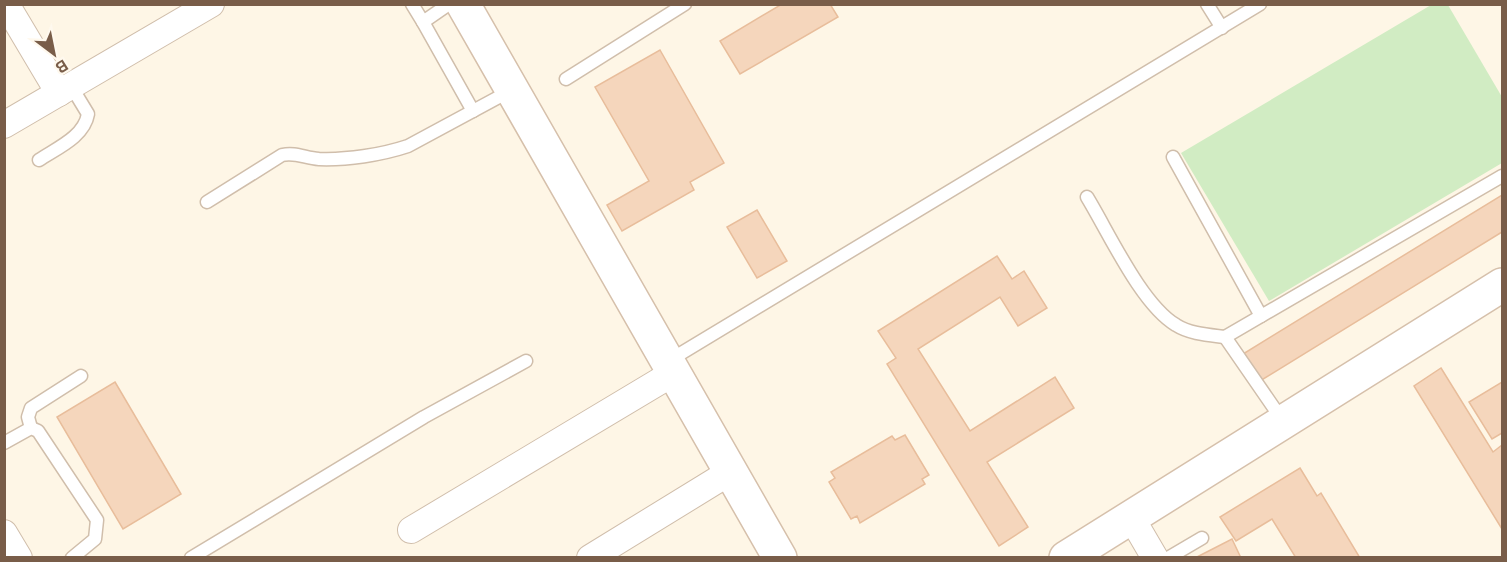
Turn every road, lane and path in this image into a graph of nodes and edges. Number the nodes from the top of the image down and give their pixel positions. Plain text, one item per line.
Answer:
1 (6, 4) edge
2 (412, 4) edge
3 (449, 4) edge
4 (463, 4) edge
5 (685, 4) edge
6 (1207, 4) edge
7 (1260, 4) edge
8 (198, 8) edge
9 (423, 22) junction
10 (1222, 28) junction
11 (566, 79) dead end
12 (65, 90) junction
13 (511, 90) junction
14 (473, 111) junction
15 (4, 125) edge
16 (1173, 158) dead end
17 (39, 160) dead end
18 (1503, 176) edge
19 (1088, 197) dead end
20 (207, 202) dead end
21 (1503, 285) edge
22 (1262, 316) junction
23 (1225, 337) junction
24 (526, 361) dead end
25 (672, 366) junction
26 (81, 376) dead end
27 (1283, 422) junction
28 (30, 428) junction
29 (4, 443) edge
30 (730, 472) junction
31 (1131, 517) junction
32 (411, 530) dead end
33 (4, 533) edge
34 (1202, 538) dead end
35 (19, 558) edge
36 (72, 558) edge
37 (191, 558) edge
38 (590, 558) edge
39 (780, 558) edge
40 (1066, 558) edge
41 (1155, 558) edge
42 (1168, 558) edge

1 - 12 street
2 - 9 lane
3 - 9 lane
4 - 13 street
5 - 11 lane
6 - 10 lane
7 - 10 lane
8 - 12 street
9 - 14 lane
10 - 25 lane
12 - 15 street
12 - 17 lane
13 - 14 lane
13 - 25 street
14 - 20 lane
16 - 22 lane
18 - 22 lane
19 - 23 lane
21 - 27 street
22 - 23 lane
23 - 27 lane
24 - 37 lane
25 - 30 street
25 - 32 street
26 - 28 lane
27 - 31 street
28 - 29 lane
28 - 36 lane
30 - 38 street
30 - 39 street
31 - 40 street
31 - 41 street
33 - 35 street
34 - 42 lane

